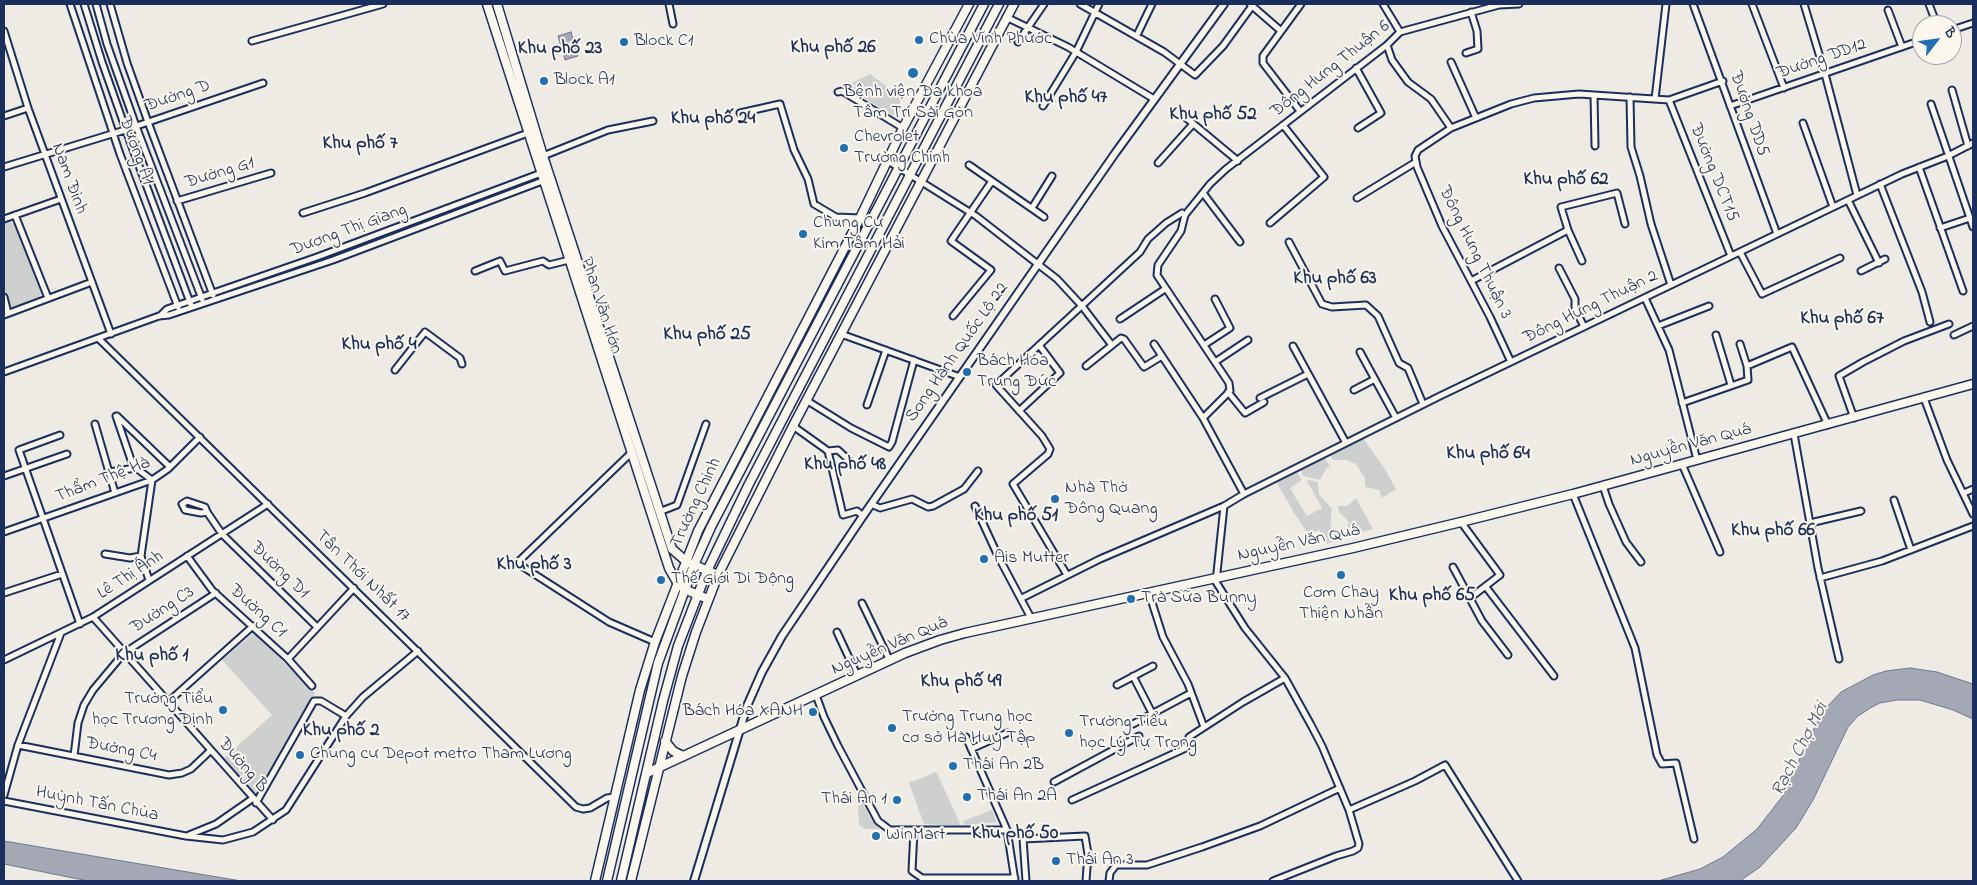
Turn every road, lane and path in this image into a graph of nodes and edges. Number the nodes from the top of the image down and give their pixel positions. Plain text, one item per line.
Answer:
1 (70, 4) edge
2 (84, 4) edge
3 (96, 4) edge
4 (110, 4) edge
5 (383, 4) edge
6 (487, 4) edge
7 (497, 4) edge
8 (669, 4) edge
9 (969, 4) edge
10 (984, 4) edge
11 (999, 4) edge
12 (1014, 4) edge
13 (1044, 4) edge
14 (1080, 4) edge
15 (1099, 4) edge
16 (1152, 4) edge
17 (1224, 4) edge
18 (1301, 4) edge
19 (1383, 4) edge
20 (1499, 4) edge
21 (1519, 4) edge
22 (1666, 4) edge
23 (1693, 4) edge
24 (1752, 4) edge
25 (1804, 4) edge
26 (1251, 5) edge
27 (1888, 10) dead end
28 (1096, 11) junction
29 (1472, 12) junction
30 (1006, 17) junction
31 (673, 24) dead end
32 (1027, 28) junction
33 (4, 31) edge
34 (1281, 31) junction
35 (1400, 32) junction
36 (1137, 35) junction
37 (252, 41) dead end
38 (1018, 42) dead end
39 (1912, 44) edge
40 (1386, 45) junction
41 (1902, 48) junction
42 (1076, 52) junction
43 (1466, 53) dead end
44 (1451, 62) dead end
45 (1180, 64) junction
46 (1356, 68) junction
47 (1825, 74) junction
48 (1723, 81) junction
49 (263, 83) dead end
50 (1784, 88) junction
51 (1952, 90) dead end
52 (838, 92) dead end
53 (1594, 95) junction
54 (1630, 97) junction
55 (1154, 99) junction
56 (1655, 99) junction
57 (1669, 100) junction
58 (1931, 104) dead end
59 (1042, 106) dead end
60 (1730, 106) junction
61 (28, 108) junction
62 (1300, 111) junction
63 (740, 113) dead end
64 (4, 116) edge
65 (1184, 116) dead end
66 (1476, 118) junction
67 (653, 121) dead end
68 (148, 122) junction
69 (1803, 123) dead end
70 (1193, 124) junction
71 (1282, 125) junction
72 (136, 126) junction
73 (903, 128) junction
74 (1358, 128) dead end
75 (1451, 128) junction
76 (126, 130) junction
77 (528, 133) junction
78 (113, 134) junction
79 (1971, 145) edge
80 (1595, 146) dead end
81 (44, 154) junction
82 (543, 156) junction
83 (1948, 156) junction
84 (1415, 159) junction
85 (888, 161) junction
86 (1238, 161) junction
87 (1158, 163) dead end
88 (970, 164) dead end
89 (4, 167) edge
90 (898, 167) junction
91 (1919, 167) junction
92 (271, 173) dead end
93 (910, 175) junction
94 (546, 176) junction
95 (1052, 176) dead end
96 (920, 181) junction
97 (992, 181) junction
98 (1880, 184) junction
99 (1203, 193) junction
100 (1857, 196) junction
101 (1356, 198) dead end
102 (61, 200) junction
103 (1848, 200) junction
104 (177, 201) junction
105 (1833, 207) junction
106 (1032, 208) junction
107 (970, 212) junction
108 (303, 213) dead end
109 (1182, 213) dead end
110 (15, 215) junction
111 (1044, 217) dead end
112 (424, 218) junction
113 (860, 218) junction
114 (1970, 218) junction
115 (4, 219) edge
116 (1270, 223) dead end
117 (1625, 224) dead end
118 (426, 225) junction
119 (1940, 228) junction
120 (1973, 228) edge
121 (1568, 230) junction
122 (1777, 234) junction
123 (1240, 242) dead end
124 (1289, 242) dead end
125 (1740, 252) junction
126 (1731, 256) junction
127 (1840, 258) dead end
128 (569, 260) junction
129 (1886, 260) dead end
130 (1582, 261) dead end
131 (1879, 263) junction
132 (1038, 265) junction
133 (1559, 268) dead end
134 (279, 271) junction
135 (475, 271) dead end
136 (1861, 272) dead end
137 (281, 277) junction
138 (92, 282) junction
139 (1471, 282) junction
140 (1671, 285) junction
141 (1166, 289) junction
142 (1963, 291) dead end
143 (4, 297) edge
144 (202, 297) junction
145 (214, 297) junction
146 (48, 298) junction
147 (1645, 298) junction
148 (1215, 299) dead end
149 (190, 301) junction
150 (204, 304) junction
151 (1082, 306) junction
152 (1709, 306) dead end
153 (192, 307) junction
154 (178, 309) junction
155 (6, 314) edge
156 (953, 316) dead end
157 (1120, 319) dead end
158 (1930, 322) dead end
159 (1948, 324) dead end
160 (1658, 326) junction
161 (1973, 326) edge
162 (1584, 327) junction
163 (111, 334) junction
164 (841, 334) junction
165 (1954, 334) dead end
166 (1716, 335) dead end
167 (99, 339) junction
168 (1248, 340) dead end
169 (1111, 344) junction
170 (1154, 344) dead end
171 (1740, 344) dead end
172 (1038, 345) junction
173 (1204, 345) junction
174 (1293, 346) dead end
175 (886, 350) junction
176 (1360, 352) dead end
177 (1162, 356) junction
178 (914, 360) junction
179 (1215, 362) junction
180 (1511, 362) junction
181 (462, 364) dead end
182 (1086, 366) dead end
183 (1747, 366) junction
184 (395, 370) dead end
185 (4, 372) edge
186 (1308, 374) junction
187 (960, 377) junction
188 (1375, 379) junction
189 (1973, 384) edge
190 (1731, 385) junction
191 (1354, 390) dead end
192 (1228, 392) junction
193 (1924, 398) junction
194 (618, 399) junction
195 (806, 400) junction
196 (1682, 403) junction
197 (1423, 404) junction
198 (867, 405) dead end
199 (1019, 410) junction
200 (1203, 418) junction
201 (1396, 418) junction
202 (1854, 418) junction
203 (95, 424) dead end
204 (706, 424) dead end
205 (1828, 425) junction
206 (793, 426) junction
207 (1794, 434) junction
208 (60, 435) dead end
209 (200, 437) junction
210 (1346, 443) junction
211 (828, 451) junction
212 (632, 452) junction
213 (67, 454) dead end
214 (1697, 460) junction
215 (850, 462) dead end
216 (1682, 464) junction
217 (170, 467) junction
218 (136, 468) junction
219 (25, 469) junction
220 (978, 471) dead end
221 (109, 472) junction
222 (4, 476) edge
223 (152, 480) junction
224 (1603, 486) junction
225 (1973, 489) edge
226 (115, 493) junction
227 (1964, 493) junction
228 (1244, 494) junction
229 (1573, 494) junction
230 (1894, 500) dead end
231 (268, 504) junction
232 (871, 504) junction
233 (975, 506) dead end
234 (1224, 506) junction
235 (1861, 511) dead end
236 (207, 512) dead end
237 (660, 512) junction
238 (1973, 514) edge
239 (863, 516) junction
240 (42, 519) junction
241 (1461, 522) junction
242 (1810, 523) junction
243 (1973, 526) edge
244 (4, 532) edge
245 (222, 534) junction
246 (1911, 550) junction
247 (1720, 552) dead end
248 (105, 554) dead end
249 (141, 556) junction
250 (187, 556) junction
251 (1641, 562) dead end
252 (690, 563) junction
253 (1453, 567) dead end
254 (707, 571) junction
255 (62, 574) junction
256 (718, 575) junction
257 (1067, 575) junction
258 (1218, 577) junction
259 (1820, 578) junction
260 (149, 580) junction
261 (681, 587) junction
262 (1486, 587) junction
263 (354, 588) junction
264 (4, 593) edge
265 (216, 593) junction
266 (1149, 593) junction
267 (697, 595) junction
268 (1022, 598) junction
269 (1470, 598) junction
270 (708, 599) junction
271 (862, 603) dead end
272 (93, 617) junction
273 (1032, 618) junction
274 (80, 624) junction
275 (253, 626) junction
276 (317, 627) junction
277 (62, 632) junction
278 (837, 632) dead end
279 (655, 642) junction
280 (664, 646) junction
281 (418, 651) junction
282 (124, 653) junction
283 (1508, 654) dead end
284 (288, 659) junction
285 (1839, 659) dead end
286 (4, 660) edge
287 (890, 660) junction
288 (1153, 666) dead end
289 (857, 675) junction
290 (1133, 676) junction
291 (1554, 676) dead end
292 (1285, 678) junction
293 (1116, 685) dead end
294 (312, 686) dead end
295 (1191, 693) junction
296 (816, 695) junction
297 (168, 702) junction
298 (1152, 713) junction
299 (346, 716) junction
300 (1133, 724) dead end
301 (1204, 728) junction
302 (738, 731) junction
303 (1007, 733) dead end
304 (1139, 736) dead end
305 (966, 737) dead end
306 (665, 741) junction
307 (18, 745) junction
308 (971, 749) junction
309 (210, 751) junction
310 (74, 756) junction
311 (684, 756) junction
312 (659, 767) junction
313 (647, 773) junction
314 (1054, 782) dead end
315 (1340, 788) junction
316 (4, 795) edge
317 (614, 797) junction
318 (1072, 800) dead end
319 (4, 801) edge
320 (254, 801) junction
321 (1349, 810) junction
322 (273, 820) junction
323 (914, 830) junction
324 (1007, 830) junction
325 (186, 836) junction
326 (1694, 839) dead end
327 (1015, 880) edge
328 (595, 881) edge
329 (607, 881) edge
330 (621, 881) edge
331 (631, 881) edge
332 (694, 881) edge
333 (1026, 881) edge
334 (1086, 881) edge
335 (1109, 881) edge
336 (1273, 881) edge
337 (1518, 881) edge

1 - 78 street, Đường A1
2 - 76 street, Đường A1
3 - 72 street, Đường A1
4 - 68 street, Đường A1
5 - 37 street
6 - 77 main road, Phan Văn Hớn
7 - 82 main road, Phan Văn Hớn
8 - 31 street
9 - 73 main road, Trường Chinh
10 - 90 main road, Trường Chinh
11 - 93 main road
12 - 30 main road
13 - 32 street
14 - 28 street
15 - 28 street
16 - 36 street
17 - 45 street, Song Hành Quốc Lộ 22
18 - 34 street
19 - 35 street
20 - 21 street, Đông Hưng Thuận 6
20 - 29 street, Đông Hưng Thuận 6
22 - 56 street
23 - 48 street, Đường DD5
24 - 50 street
25 - 47 street
26 - 34 street
26 - 45 street
27 - 41 street
28 - 36 street
28 - 42 street
29 - 35 street, Đông Hưng Thuận 6
29 - 43 street
30 - 32 street
30 - 96 main road
32 - 38 street
32 - 42 street
33 - 61 street, Nam Đình
34 - 62 street
35 - 40 street, Đông Hưng Thuận 6
36 - 45 street
39 - 41 street, Đường DD12
40 - 46 street, Đông Hưng Thuận 6
40 - 75 street
41 - 47 street, Đường DD12
42 - 55 street
42 - 59 street
44 - 66 street
45 - 55 street, Song Hành Quốc Lộ 22
46 - 62 street, Đông Hưng Thuận 6
46 - 74 street
47 - 50 street, Đường DD12
47 - 100 street
48 - 57 street
48 - 60 street, Đường DD5
49 - 68 street, Đường D
50 - 60 street, Đường DD12
51 - 79 street
52 - 73 street
53 - 54 street
53 - 66 street
53 - 80 street
54 - 56 street
54 - 140 street
55 - 132 street, Song Hành Quốc Lộ 22
56 - 57 street
57 - 126 street, Đường DCT15
58 - 83 street
60 - 122 street, Đường DD5
61 - 64 street
61 - 81 street, Nam Đình
62 - 71 street, Đông Hưng Thuận 6
63 - 113 street
65 - 70 street
66 - 75 street
67 - 82 street
68 - 72 street, Đường D
68 - 104 street, Đường A1
69 - 105 street
70 - 86 street
70 - 87 street
71 - 86 street, Đông Hưng Thuận 6
71 - 116 street
72 - 76 street, Đường D
72 - 144 street, Đường A1
73 - 85 main road, Trường Chinh
75 - 84 street
76 - 78 street, Đường D
76 - 149 street, Đường A1
77 - 94 main road, Phan Văn Hớn
77 - 108 street
78 - 81 street, Đường D
78 - 154 street, Đường A1
79 - 83 street, Đông Hưng Thuận 2
81 - 89 street, Đường D
81 - 102 street, Nam Đình
82 - 94 main road, Phan Văn Hớn
83 - 91 street, Đông Hưng Thuận 2
83 - 114 street
84 - 101 street
84 - 139 street, Đông Hưng Thuận 3
85 - 90 street
85 - 113 main road, Trường Chinh
86 - 99 street, Đông Hưng Thuận 6
88 - 97 street
90 - 93 street
90 - 252 main road, Trường Chinh
91 - 98 street, Đông Hưng Thuận 2
91 - 119 street
92 - 104 street, Đường G1
93 - 96 street
93 - 254 main road
94 - 112 street, Dương Thị Giang
94 - 118 street, Dương Thị Giang
94 - 128 main road, Phan Văn Hớn
94 - 194 main road, Phan Văn Hớn
95 - 106 street
96 - 107 street
96 - 164 main road
97 - 106 street
97 - 107 street
98 - 100 street, Đông Hưng Thuận 2
98 - 158 street
99 - 123 street
99 - 141 street, Đông Hưng Thuận 6
100 - 103 street, Đông Hưng Thuận 2
102 - 110 street
102 - 138 street, Nam Đình
103 - 105 street, Đông Hưng Thuận 2
103 - 131 street
104 - 145 street, Đường A1
105 - 122 street, Đông Hưng Thuận 2
106 - 111 street
107 - 132 street
107 - 156 street
109 - 151 street
110 - 115 street
110 - 146 street
112 - 118 street
112 - 134 street, Dương Thị Giang
113 - 252 main road, Trường Chinh
114 - 119 street
114 - 120 street
117 - 121 street
118 - 137 street, Dương Thị Giang
119 - 142 street
121 - 130 street
121 - 139 street
122 - 125 street, Đông Hưng Thuận 2
124 - 197 street
125 - 126 street, Đông Hưng Thuận 2
125 - 127 street
126 - 140 street, Đông Hưng Thuận 2
128 - 135 street
128 - 194 main road, Phan Văn Hớn
129 - 131 street
131 - 136 street
132 - 151 street
132 - 187 street, Song Hành Quốc Lộ 22
133 - 162 street
134 - 137 street
134 - 145 street, Dương Thị Giang
137 - 145 street, Dương Thị Giang
138 - 146 street
138 - 163 street, Nam Đình
139 - 180 street, Đông Hưng Thuận 3
140 - 147 street, Đông Hưng Thuận 2
141 - 157 street
141 - 173 street, Đông Hưng Thuận 6
143 - 155 street
144 - 145 street, Dương Thị Giang
144 - 149 street, Dương Thị Giang
144 - 150 street, Đường A1
145 - 150 street, Dương Thị Giang
146 - 155 street
147 - 160 street
147 - 162 street, Đông Hưng Thuận 2
148 - 173 street
149 - 153 street, Đường A1
149 - 154 street, Dương Thị Giang
150 - 153 street, Dương Thị Giang
151 - 169 street
151 - 172 street
152 - 160 street
153 - 154 street, Dương Thị Giang
154 - 163 street, Dương Thị Giang
159 - 202 street
160 - 196 street
161 - 165 street
162 - 180 street, Đông Hưng Thuận 2
163 - 167 street, Dương Thị Giang
164 - 175 street
164 - 195 main road
166 - 190 street
167 - 185 street, Dương Thị Giang
167 - 209 street, Tân Thới Nhất 17
168 - 179 street
169 - 177 street
169 - 182 street
170 - 177 street
171 - 183 street
172 - 199 street
172 - 199 street
173 - 179 street, Đông Hưng Thuận 6
174 - 186 street
175 - 178 street
175 - 198 street
176 - 188 street
177 - 200 street
178 - 187 street
178 - 195 street
179 - 192 street, Đông Hưng Thuận 6
180 - 197 street, Đông Hưng Thuận 2
181 - 184 street
183 - 190 street
183 - 205 street
186 - 192 street, Đông Hưng Thuận 6
186 - 210 street
187 - 232 street, Song Hành Quốc Lộ 22
188 - 191 street
188 - 201 street
189 - 193 main road, Nguyễn Văn Quá
190 - 196 street
192 - 200 street
193 - 202 main road, Nguyễn Văn Quá
193 - 227 street
194 - 212 main road, Phan Văn Hớn
194 - 237 main road, Phan Văn Hớn
195 - 206 main road
196 - 214 street
197 - 201 street, Đông Hưng Thuận 2
199 - 257 street
200 - 228 street
201 - 210 street, Đông Hưng Thuận 2
202 - 205 main road, Nguyễn Văn Quá
203 - 221 street
204 - 237 street
205 - 207 main road, Nguyễn Văn Quá
206 - 211 street
206 - 256 main road
207 - 214 main road, Nguyễn Văn Quá
207 - 242 street
208 - 219 street
209 - 217 street, Thẩm Thệ Hà
209 - 231 street, Tân Thới Nhất 17
210 - 228 street, Đông Hưng Thuận 2
211 - 215 street
211 - 239 street
212 - 261 main road, Phan Văn Hớn
212 - 279 street
213 - 219 street
214 - 216 main road, Nguyễn Văn Quá
216 - 224 main road, Nguyễn Văn Quá
216 - 247 street
217 - 218 street
217 - 223 street, Thẩm Thệ Hà
218 - 221 street
218 - 223 street
219 - 222 street
219 - 240 street
220 - 232 street
221 - 226 street
223 - 226 street, Thẩm Thệ Hà
223 - 249 street
224 - 229 main road, Nguyễn Văn Quá
224 - 251 street
225 - 227 street
226 - 240 street, Thẩm Thệ Hà
227 - 238 street
228 - 234 street, Đông Hưng Thuận 2
229 - 241 main road, Nguyễn Văn Quá
229 - 326 street
230 - 246 street
231 - 245 street, Lê Thị Ánh
231 - 263 street, Tân Thới Nhất 17
232 - 239 street, Song Hành Quốc Lộ 22
233 - 268 street
234 - 257 street, Đông Hưng Thuận 2
234 - 258 street
235 - 242 street
236 - 245 street, Đường D1
237 - 252 main road, Phan Văn Hớn
239 - 302 street, Song Hành Quốc Lộ 22
240 - 244 street, Thẩm Thệ Hà
240 - 255 street
241 - 258 main road, Nguyễn Văn Quá
241 - 262 street
242 - 259 street
243 - 246 street
245 - 250 street, Lê Thị Ánh
245 - 276 street, Đường D1
246 - 259 street
248 - 249 street
249 - 260 street
250 - 260 street, Lê Thị Ánh
250 - 265 street, Đường C1
252 - 254 main road, Phan Văn Hớn
252 - 261 main road, Trường Chinh
253 - 269 street
254 - 256 main road, Phan Văn Hớn
254 - 267 main road
255 - 264 street
255 - 274 street
256 - 270 main road
257 - 268 street, Đông Hưng Thuận 2
258 - 266 main road, Nguyễn Văn Quá
258 - 292 street
259 - 285 street
260 - 272 street, Lê Thị Ánh
261 - 267 main road
261 - 279 main road, Trường Chinh
261 - 280 main road, Trường Chinh
262 - 269 street
262 - 291 street
263 - 276 street
263 - 281 street, Tân Thới Nhất 17
265 - 275 street, Đường C1
265 - 282 street, Đường C3
266 - 273 main road, Nguyễn Văn Quá
266 - 295 street
267 - 270 main road
267 - 313 main road
268 - 273 street
269 - 283 street
270 - 306 main road
271 - 287 street
272 - 274 street, Lê Thị Ánh
272 - 282 street, Đường B
273 - 287 main road, Nguyễn Văn Quá
274 - 277 street, Lê Thị Ánh
275 - 284 street, Đường C1
275 - 297 street
276 - 284 street
277 - 286 street, Lê Thị Ánh
277 - 307 street
278 - 289 street
279 - 280 main road
279 - 317 main road, Trường Chinh
280 - 329 main road, Trường Chinh
281 - 299 street, Huỳnh Tấn Chùa
281 - 317 street, Tân Thới Nhất 17
282 - 297 street, Đường B
282 - 310 street, Đường C3
284 - 294 street, Đường C1
287 - 289 main road, Nguyễn Văn Quá
288 - 290 street
289 - 296 main road, Nguyễn Văn Quá
290 - 293 street
290 - 298 street
292 - 301 street
292 - 315 street
295 - 298 street
295 - 301 street
296 - 302 main road, Nguyễn Văn Quá
296 - 323 street
297 - 309 street, Đường B
298 - 300 street
299 - 320 street
299 - 322 street, Huỳnh Tấn Chùa
301 - 318 street
302 - 311 main road, Nguyễn Văn Quá
302 - 332 street
303 - 308 street
304 - 314 street
305 - 308 street
306 - 311 main road
306 - 312 main road
307 - 310 street, Đường C4
307 - 316 street
308 - 324 street
309 - 310 street, Đường C4
309 - 320 street, Đường B
311 - 312 main road, Nguyễn Văn Quá
312 - 313 main road, Nguyễn Văn Quá
312 - 331 main road
313 - 330 main road
315 - 321 street
315 - 335 street
317 - 328 main road, Trường Chinh
319 - 325 street, Huỳnh Tấn Chùa
320 - 322 street, Đường B
320 - 325 street
321 - 336 street
321 - 337 street
322 - 325 street, Huỳnh Tấn Chùa
323 - 324 street
323 - 327 street
324 - 327 street
333 - 334 street

